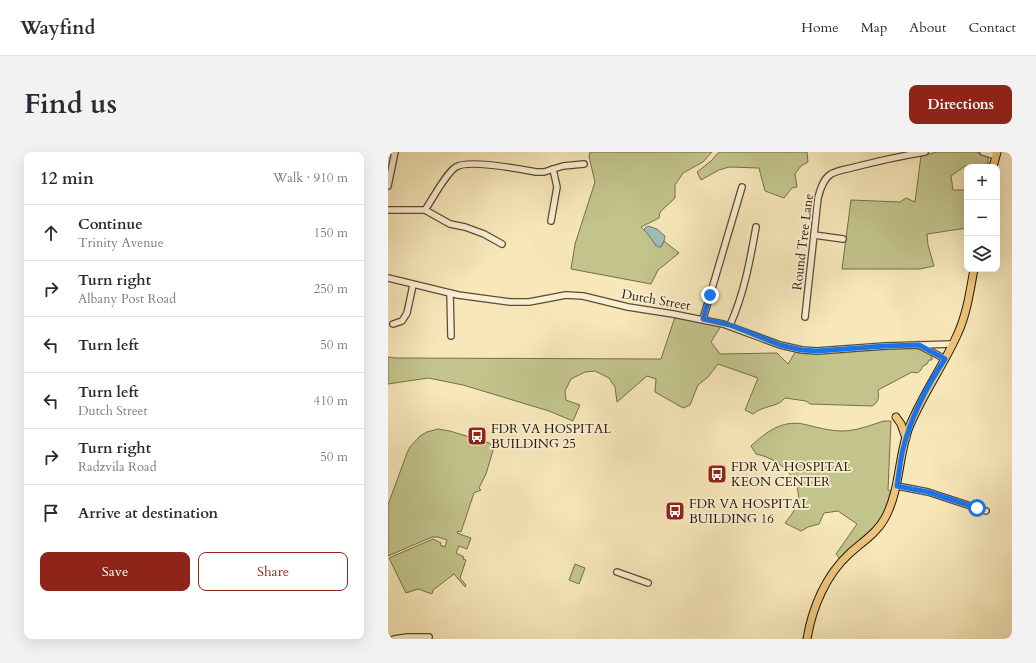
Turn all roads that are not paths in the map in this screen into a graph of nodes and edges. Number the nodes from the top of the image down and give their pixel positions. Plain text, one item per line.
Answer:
1 (395, 152) edge
2 (925, 152) edge
3 (983, 152) edge
4 (997, 154) edge
5 (584, 164) dead end
6 (994, 164) edge
7 (553, 169) junction
8 (388, 186) edge
9 (742, 187) dead end
10 (388, 210) edge
11 (425, 210) junction
12 (551, 221) dead end
13 (756, 227) dead end
14 (814, 235) junction
15 (843, 239) dead end
16 (502, 244) dead end
17 (973, 272) edge
18 (388, 278) edge
19 (413, 285) junction
20 (450, 293) junction
21 (805, 317) dead end
22 (703, 319) junction
23 (393, 324) dead end
24 (730, 325) junction
25 (451, 336) dead end
26 (953, 344) junction
27 (919, 345) junction
28 (945, 359) junction
29 (896, 417) dead end
30 (906, 439) junction
31 (897, 486) junction
32 (986, 511) dead end
33 (617, 572) dead end
34 (648, 583) dead end
35 (429, 637) dead end
36 (394, 639) edge
37 (806, 639) edge

1 - 8 street
2 - 14 street, Round Tree Lane
3 - 4 street
4 - 6 main road
5 - 7 street
7 - 11 street
7 - 12 street
9 - 22 street
10 - 11 street
11 - 16 street
13 - 24 street
14 - 15 street
14 - 21 street, Round Tree Lane
17 - 26 main road
18 - 19 street, Dutch Street
19 - 20 street, Dutch Street
19 - 23 street
20 - 22 street, Dutch Street
20 - 25 street
22 - 24 street, Dutch Street
24 - 27 street, Dutch Street
26 - 27 street, Dutch Street
26 - 28 main road
27 - 28 street
28 - 30 main road
29 - 30 main road
30 - 31 main road
31 - 32 street
31 - 37 main road
33 - 34 street
35 - 36 street

